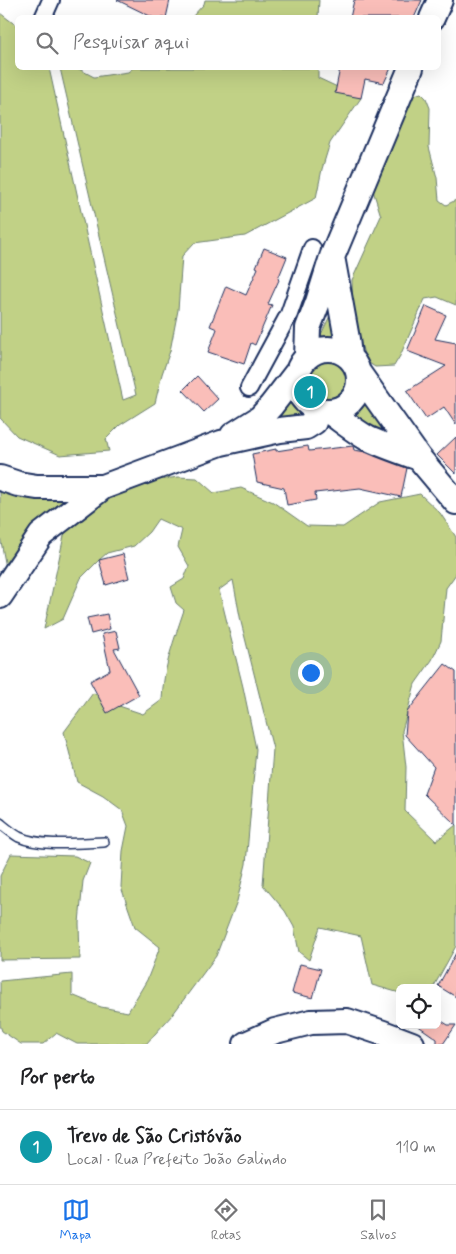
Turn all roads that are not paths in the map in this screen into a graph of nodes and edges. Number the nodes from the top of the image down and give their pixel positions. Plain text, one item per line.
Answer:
1 (51, 0) edge
2 (440, 0) edge
3 (44, 15) edge
4 (433, 15) edge
5 (410, 70) edge
6 (322, 252) junction
7 (289, 314) junction
8 (308, 328) junction
9 (302, 364) junction
10 (354, 364) junction
11 (249, 388) dead end
12 (323, 410) junction
13 (221, 443) junction
14 (419, 458) junction
15 (0, 478) edge
16 (103, 487) junction
17 (456, 502) edge
18 (0, 596) edge
19 (0, 823) edge
20 (104, 842) dead end
21 (246, 1044) edge
22 (412, 1044) edge

1 - 3 street
2 - 4 main road
5 - 6 main road
6 - 7 street
6 - 8 main road
6 - 10 main road
7 - 8 street
7 - 11 street
8 - 9 main road
9 - 10 main road
9 - 12 main road
9 - 13 main road
10 - 12 main road
10 - 14 main road
12 - 13 main road
12 - 14 main road
13 - 16 main road
14 - 17 main road
15 - 16 main road
16 - 18 main road
19 - 20 lane
21 - 22 main road

